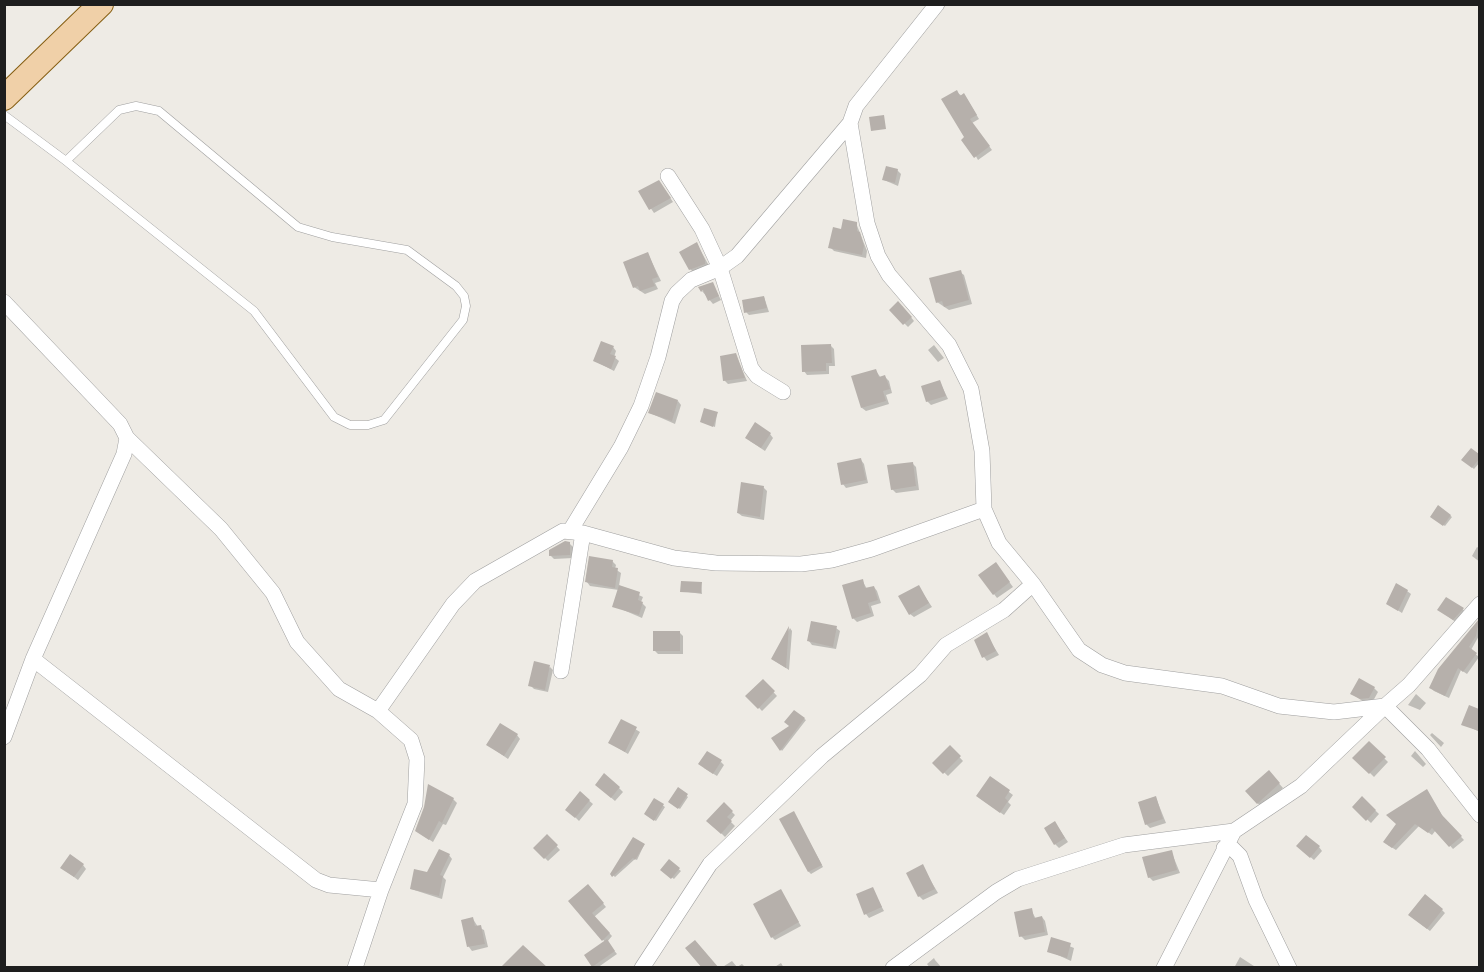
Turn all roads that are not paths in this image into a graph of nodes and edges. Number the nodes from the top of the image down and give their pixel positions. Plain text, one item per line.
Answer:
1 (101, 4) edge
2 (937, 4) edge
3 (4, 98) edge
4 (4, 115) edge
5 (850, 123) junction
6 (66, 161) junction
7 (668, 176) dead end
8 (720, 268) junction
9 (4, 302) edge
10 (783, 392) dead end
11 (127, 438) junction
12 (984, 509) junction
13 (577, 532) junction
14 (1034, 584) junction
15 (1479, 604) edge
16 (33, 659) junction
17 (561, 671) dead end
18 (1385, 706) junction
19 (378, 711) junction
20 (4, 737) edge
21 (1479, 815) edge
22 (1234, 831) junction
23 (1224, 848) junction
24 (381, 890) junction
25 (354, 968) edge
26 (642, 968) edge
27 (893, 968) edge
28 (1164, 968) edge
29 (1289, 968) edge

1 - 3 main road
2 - 5 street
4 - 6 lane
5 - 8 street
5 - 12 street
6 - 6 lane
7 - 8 street
8 - 10 street
8 - 13 street
9 - 11 street
11 - 16 street
11 - 19 street
12 - 13 street
12 - 14 street
13 - 17 street
13 - 19 street
14 - 18 street
14 - 26 street
15 - 18 street
16 - 20 street
16 - 24 street
18 - 21 street
18 - 22 street
19 - 24 street
22 - 23 street
22 - 27 street
23 - 28 street
23 - 29 street
24 - 25 street

